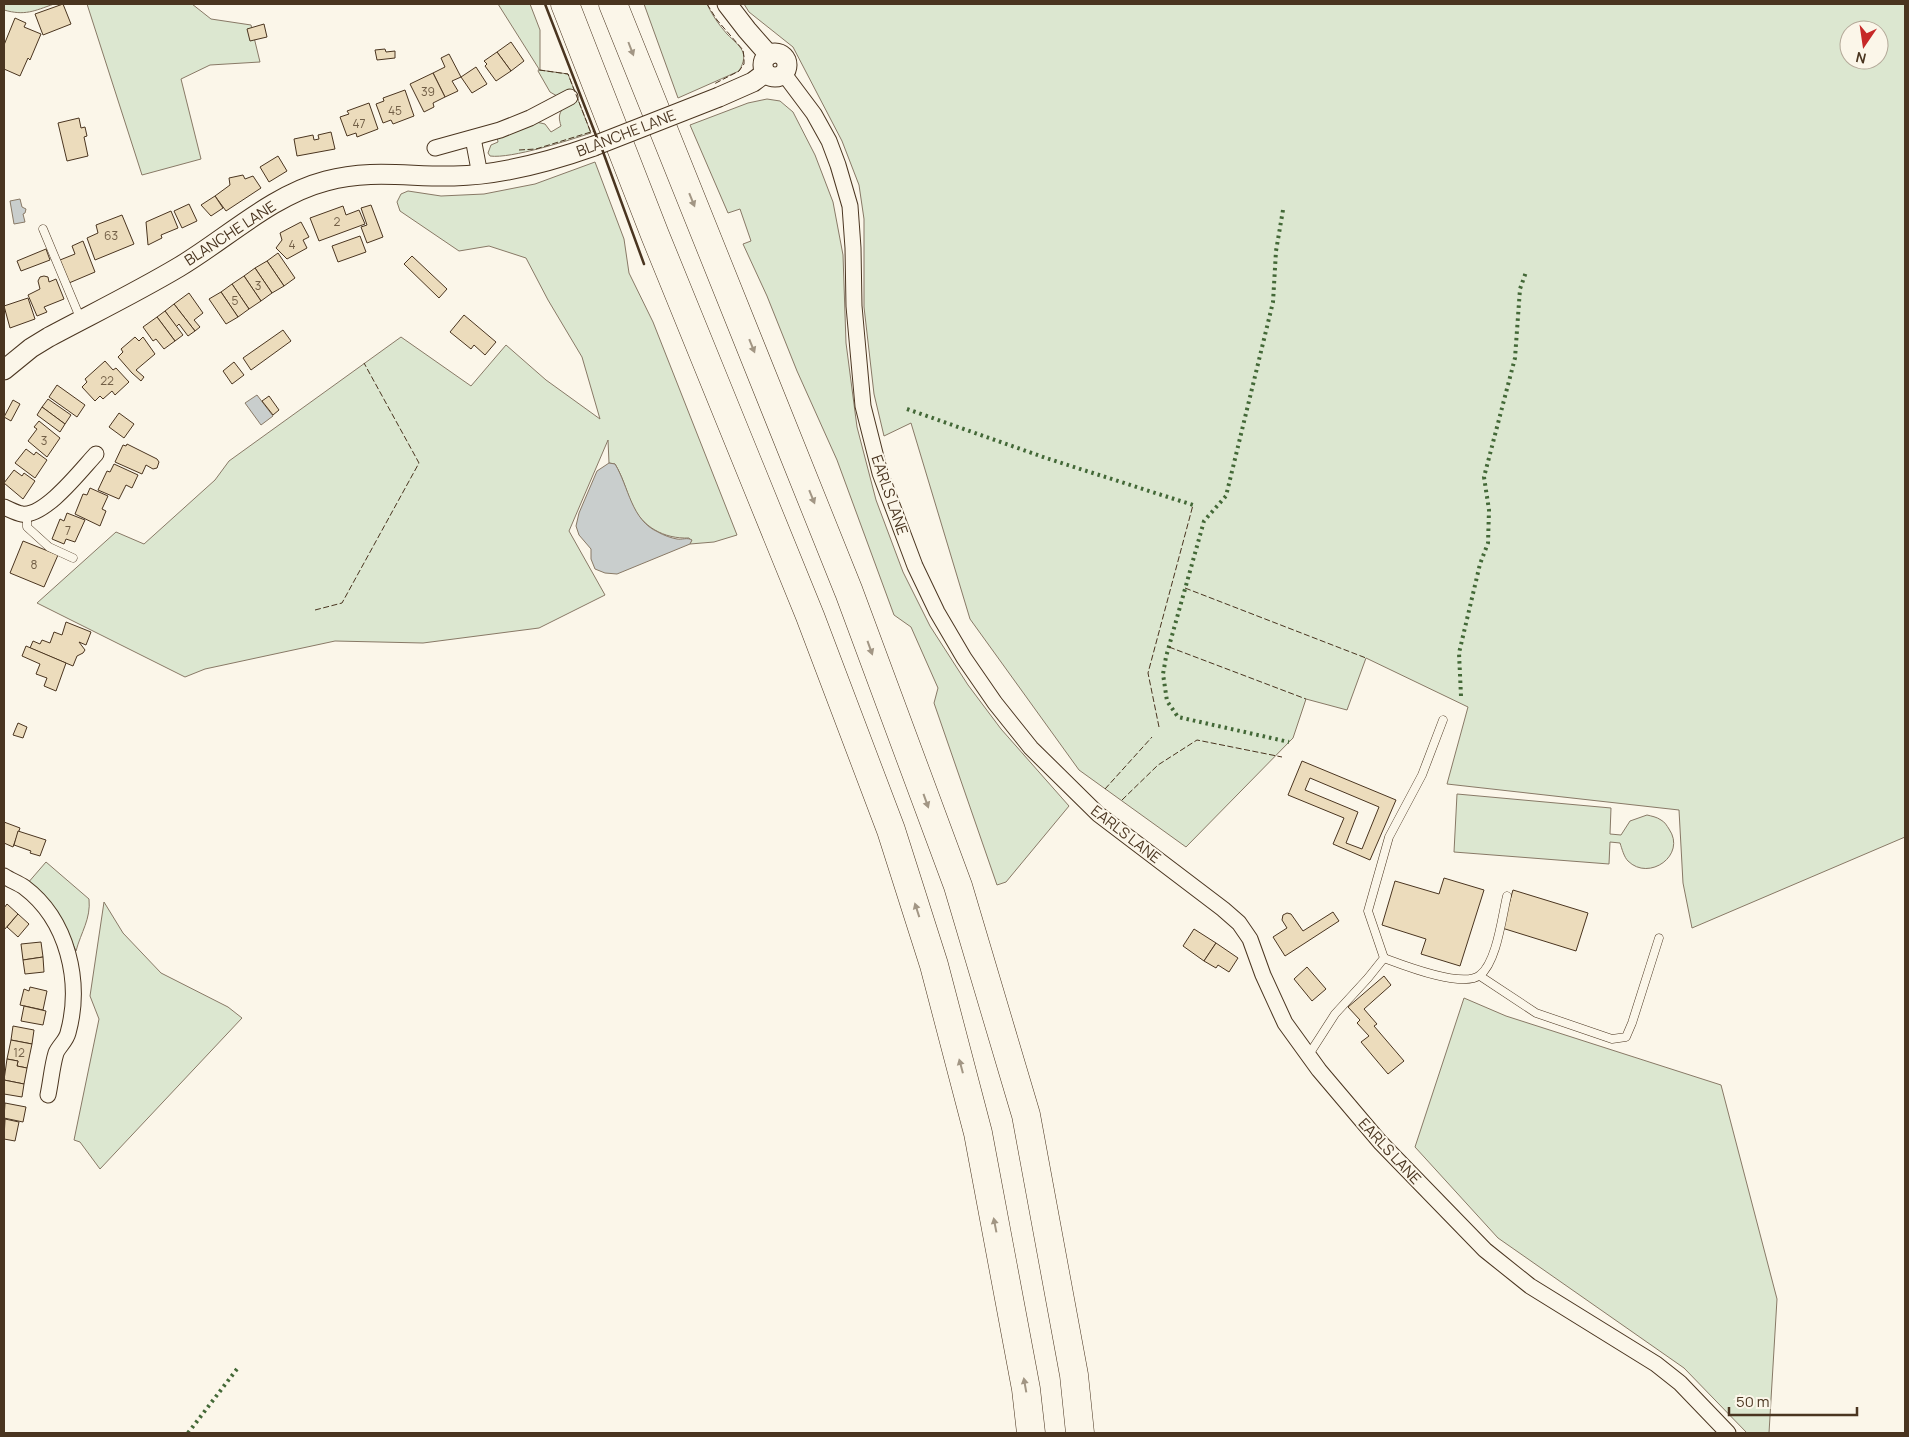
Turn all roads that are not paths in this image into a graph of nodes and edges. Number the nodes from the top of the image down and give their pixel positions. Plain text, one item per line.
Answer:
1 (565, 4) edge
2 (613, 4) edge
3 (727, 4) edge
4 (773, 67) junction
5 (570, 97) dead end
6 (473, 138) junction
7 (435, 148) dead end
8 (480, 174) junction
9 (43, 229) dead end
10 (81, 320) junction
11 (4, 370) edge
12 (96, 454) dead end
13 (4, 507) edge
14 (27, 514) junction
15 (74, 558) dead end
16 (1443, 720) dead end
17 (4, 876) edge
18 (1507, 896) dead end
19 (1659, 938) dead end
20 (1384, 958) junction
21 (1480, 976) junction
22 (1308, 1056) junction
23 (48, 1095) dead end
24 (1031, 1433) edge
25 (1080, 1433) edge
26 (1728, 1433) edge

24 -> 1 highway
2 -> 25 highway
3 - 4 street
4 - 8 street, BLANCHE LANE, bridge
4 - 22 street, EARLS LANE
5 - 6 street
6 - 7 street
6 - 8 street
8 - 10 street, BLANCHE LANE
9 - 10 lane
10 - 11 street, BLANCHE LANE
12 - 14 street
13 - 14 street
14 - 15 lane
16 - 20 lane
17 - 23 street
18 - 21 lane
19 - 21 lane
20 - 21 lane
20 - 22 lane
22 - 26 street, EARLS LANE

